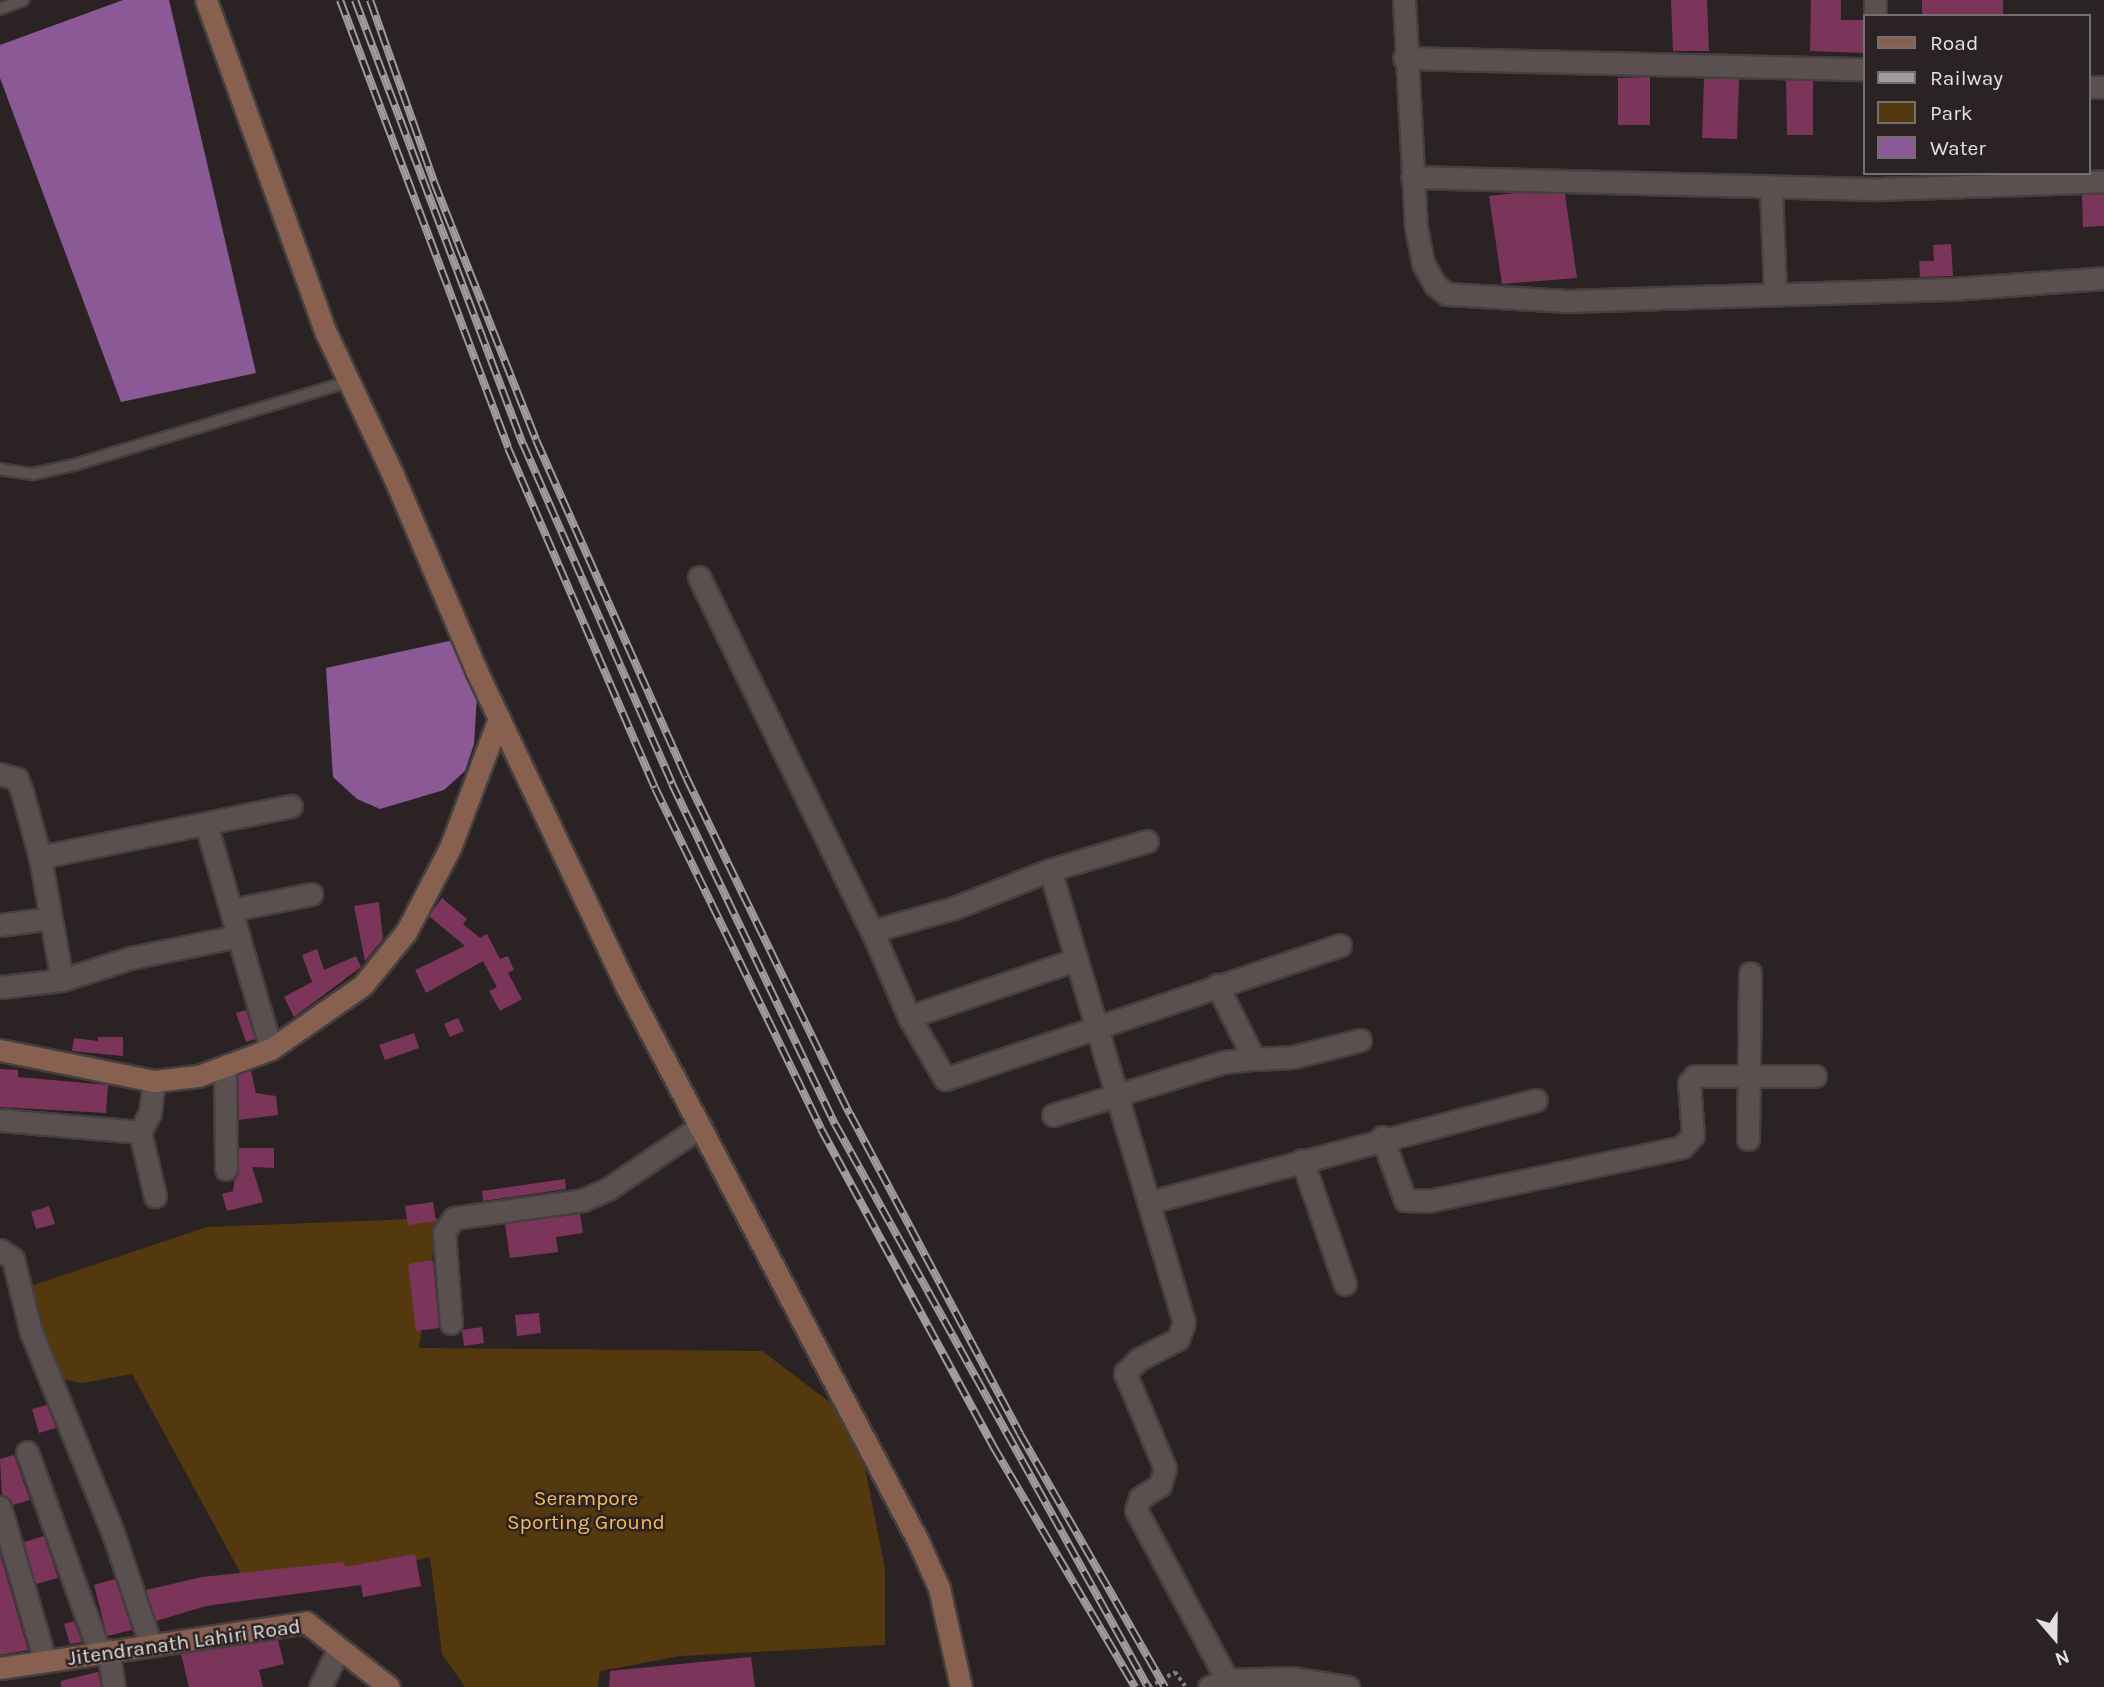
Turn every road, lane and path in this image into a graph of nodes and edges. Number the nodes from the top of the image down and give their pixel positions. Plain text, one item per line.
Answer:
1 (23, 0) edge
2 (206, 0) edge
3 (1404, 0) edge
4 (0, 9) edge
5 (1404, 58) junction
6 (1862, 69) edge
7 (1412, 177) junction
8 (2104, 181) edge
9 (1771, 188) junction
10 (2104, 278) edge
11 (1775, 295) junction
12 (351, 381) junction
13 (0, 468) edge
14 (699, 578) dead end
15 (499, 718) junction
16 (0, 774) edge
17 (291, 807) dead end
18 (206, 824) junction
19 (1147, 841) dead end
20 (40, 857) junction
21 (1050, 870) junction
22 (311, 894) dead end
23 (231, 910) junction
24 (51, 918) junction
25 (0, 925) edge
26 (872, 931) junction
27 (239, 936) junction
28 (1340, 945) dead end
29 (1075, 960) junction
30 (1750, 973) dead end
31 (62, 980) junction
32 (1217, 985) junction
33 (0, 987) edge
34 (909, 1017) junction
35 (1093, 1025) junction
36 (1360, 1040) dead end
37 (271, 1049) junction
38 (0, 1050) edge
39 (1254, 1059) junction
40 (225, 1066) junction
41 (1746, 1073) junction
42 (1815, 1076) dead end
43 (154, 1081) junction
44 (1116, 1093) junction
45 (1536, 1100) dead end
46 (1053, 1115) dead end
47 (0, 1120) edge
48 (701, 1126) junction
49 (140, 1132) junction
50 (1382, 1138) junction
51 (1748, 1139) dead end
52 (1302, 1160) junction
53 (226, 1168) dead end
54 (155, 1196) dead end
55 (1150, 1202) junction
56 (0, 1250) edge
57 (1345, 1284) dead end
58 (452, 1323) dead end
59 (27, 1452) dead end
60 (0, 1507) edge
61 (150, 1643) junction
62 (338, 1648) junction
63 (104, 1651) junction
64 (44, 1661) junction
65 (0, 1668) edge
66 (1218, 1684) edge
67 (114, 1687) edge
68 (320, 1687) edge
69 (388, 1687) edge
70 (961, 1687) edge
71 (1149, 1687) edge
72 (1186, 1687) edge
73 (1348, 1687) edge

1 - 4 lane
2 - 12 street
3 - 5 street
5 - 6 street
5 - 7 street
7 - 9 street
7 - 11 street
8 - 9 street
9 - 11 street
10 - 11 street
12 - 13 lane
12 - 15 street
14 - 26 street
15 - 37 street
15 - 48 street
16 - 20 street
17 - 18 street
18 - 20 street
18 - 23 street
19 - 21 street
20 - 24 street
21 - 26 street
21 - 29 street
22 - 23 street
23 - 27 street
24 - 25 street
24 - 31 street
26 - 34 street
27 - 31 street
27 - 37 street
28 - 32 street
29 - 34 street
29 - 35 street
30 - 41 street
31 - 33 street
32 - 35 street
32 - 39 street
34 - 35 street
35 - 44 street
36 - 39 street
37 - 40 street
38 - 43 street
39 - 44 street
40 - 43 street
40 - 53 street
41 - 42 street
41 - 50 street
41 - 51 street
43 - 49 street
44 - 46 street
44 - 55 street
45 - 50 street
47 - 49 street
48 - 58 street
48 - 70 street
49 - 54 street
50 - 52 street
52 - 55 street
52 - 57 street
55 - 66 street
56 - 61 street
59 - 63 street
60 - 64 street
61 - 62 street, Jitendranath Lahiri Road
61 - 63 street, Jitendranath Lahiri Road
62 - 68 street
62 - 69 street, Jitendranath Lahiri Road
63 - 64 street, Jitendranath Lahiri Road
63 - 67 street
64 - 65 street, Jitendranath Lahiri Road
66 - 73 street
71 - 72 path

